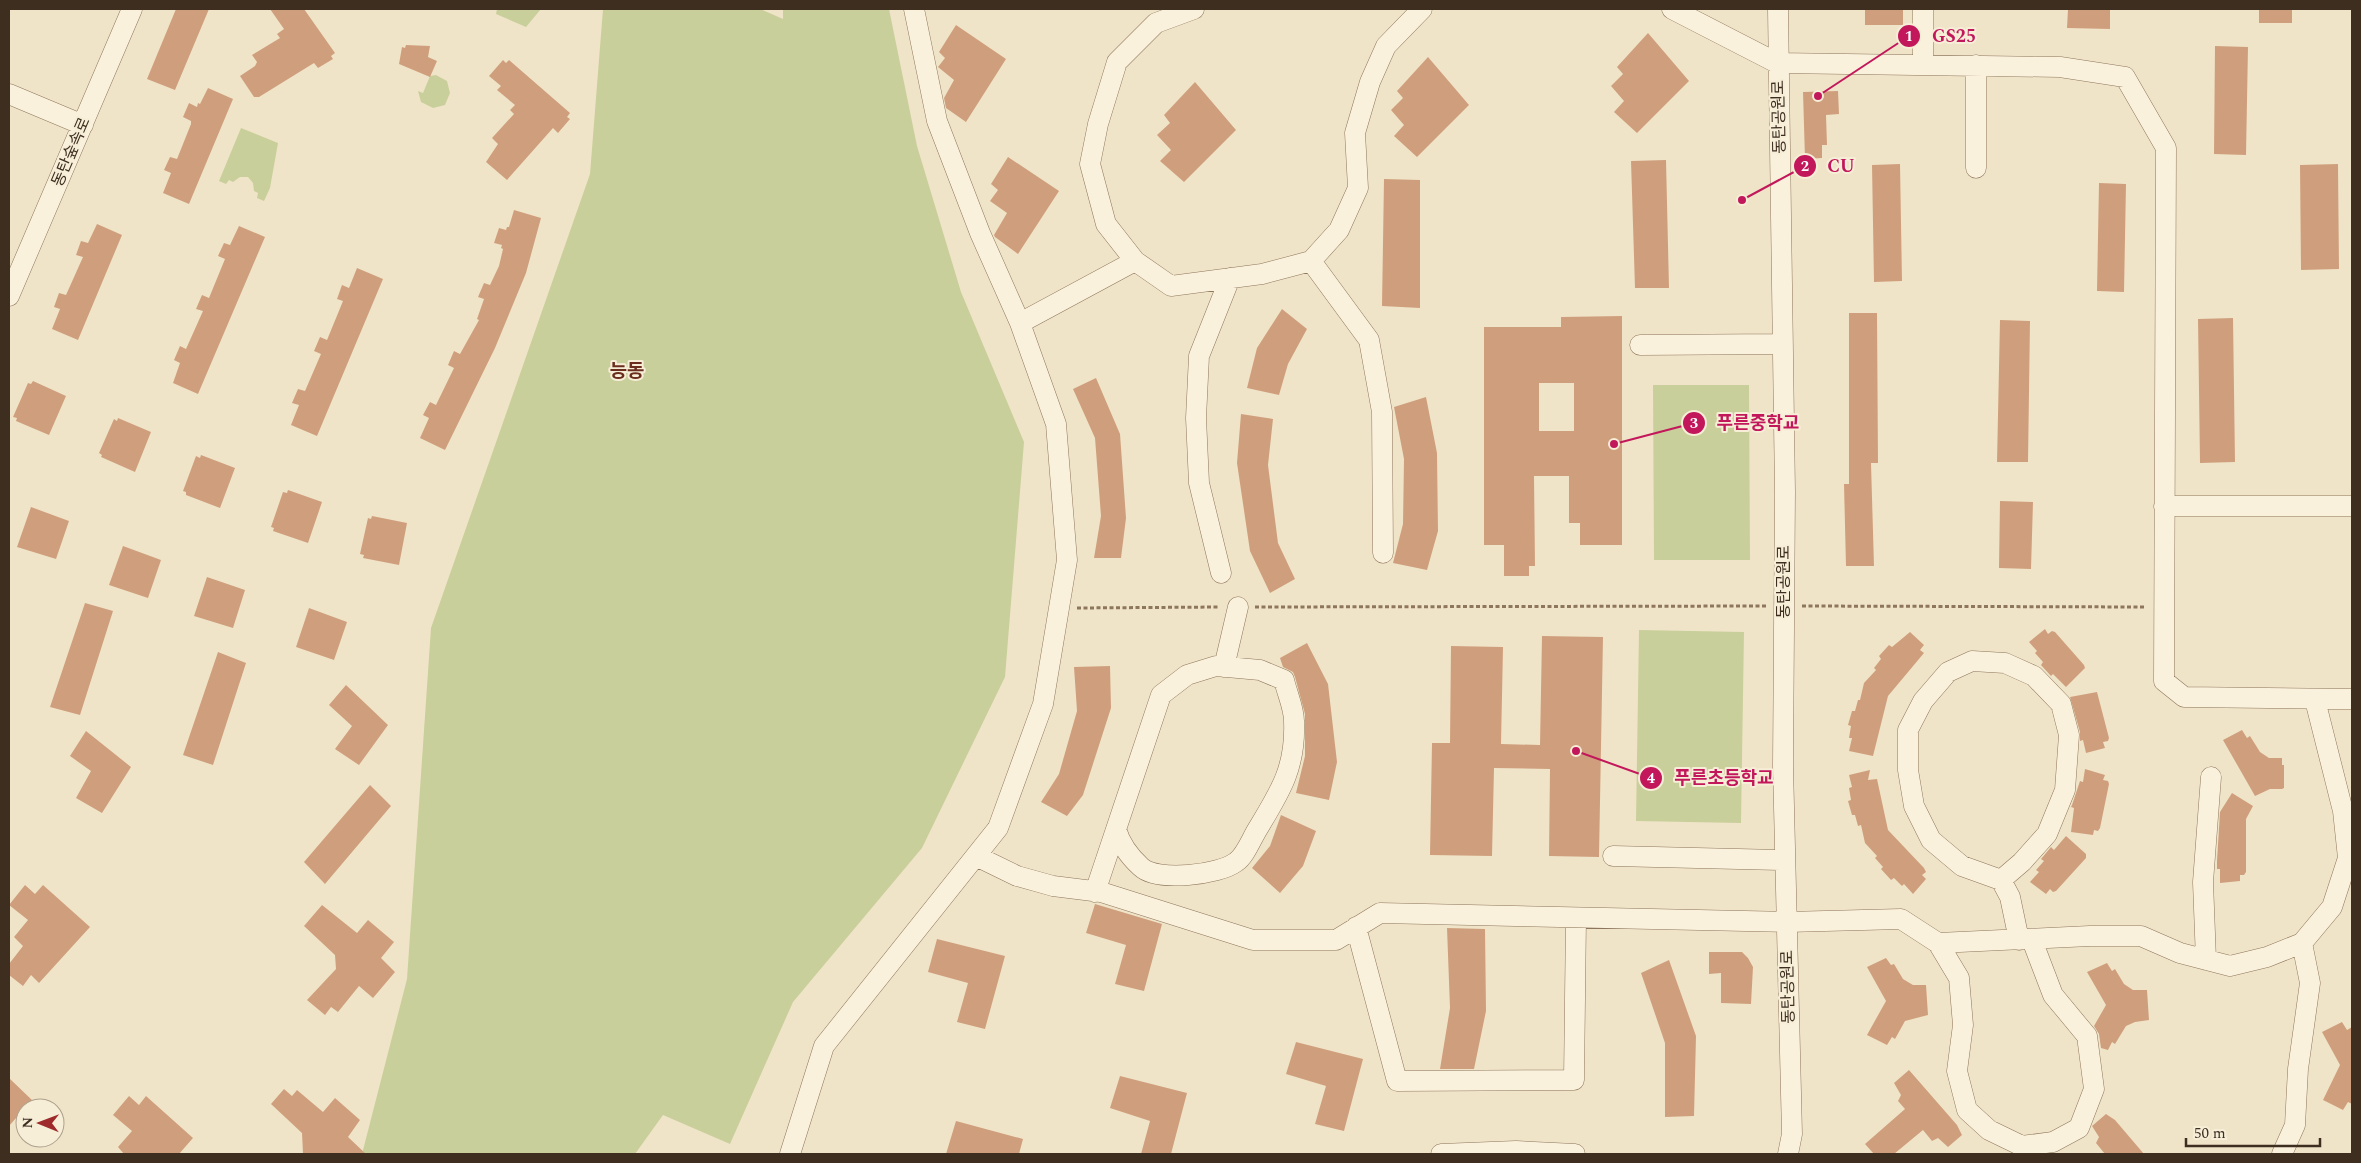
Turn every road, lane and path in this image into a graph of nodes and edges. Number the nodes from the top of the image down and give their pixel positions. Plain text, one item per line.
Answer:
1 (132, 9) edge
2 (914, 9) edge
3 (1194, 9) edge
4 (1422, 9) edge
5 (1672, 9) edge
6 (1778, 9) edge
7 (1923, 9) edge
8 (1778, 63) junction
9 (1923, 65) junction
10 (1976, 65) junction
11 (9, 94) edge
12 (83, 125) junction
13 (1976, 168) dead end
14 (1135, 260) junction
15 (1311, 261) junction
16 (1230, 278) junction
17 (9, 296) edge
18 (1020, 323) junction
19 (1783, 344) junction
20 (1640, 345) dead end
21 (2164, 506) junction
22 (2352, 506) edge
23 (1383, 553) dead end
24 (1221, 573) dead end
25 (1784, 606) junction
26 (1238, 607) junction
27 (2164, 607) junction
28 (1059, 608) junction
29 (1224, 667) junction
30 (2352, 699) edge
31 (2315, 700) junction
32 (2211, 777) dead end
33 (1116, 829) junction
34 (976, 856) junction
35 (1613, 856) dead end
36 (1785, 860) junction
37 (2001, 880) junction
38 (1095, 892) junction
39 (1576, 918) junction
40 (1787, 922) junction
41 (1356, 927) junction
42 (2026, 940) junction
43 (1938, 943) junction
44 (2302, 943) junction
45 (2206, 960) junction
46 (790, 1154) edge
47 (1441, 1154) edge
48 (1574, 1154) edge
49 (1788, 1154) edge
50 (2282, 1154) edge

1 - 12 street, 동탄숲속로
2 - 18 street
3 - 14 street
4 - 15 street
5 - 8 street
6 - 8 street, 동탄공원로
7 - 9 street
8 - 9 street
8 - 19 street, 동탄공원로
9 - 10 street
10 - 13 street
10 - 21 street
11 - 12 street
12 - 17 street, 동탄숲속로
14 - 16 street
14 - 18 street
15 - 16 street
15 - 23 street
16 - 24 street
18 - 28 street
19 - 20 street
19 - 25 street, 동탄공원로
21 - 22 street
21 - 27 street
25 - 26 path
25 - 27 path
25 - 36 street, 동탄공원로
26 - 28 path
26 - 29 street
27 - 31 street
28 - 34 street
29 - 33 street
29 - 33 street
30 - 31 street
31 - 44 street
32 - 45 street
33 - 38 street
34 - 38 street
34 - 46 street
35 - 36 street
36 - 40 street, 동탄공원로
37 - 37 street
37 - 42 street
38 - 41 street
39 - 40 street
39 - 41 street
39 - 41 street
40 - 43 street
40 - 49 street, 동탄공원로
42 - 43 street
42 - 43 street
42 - 45 street
44 - 45 street
44 - 50 street
47 - 48 street

